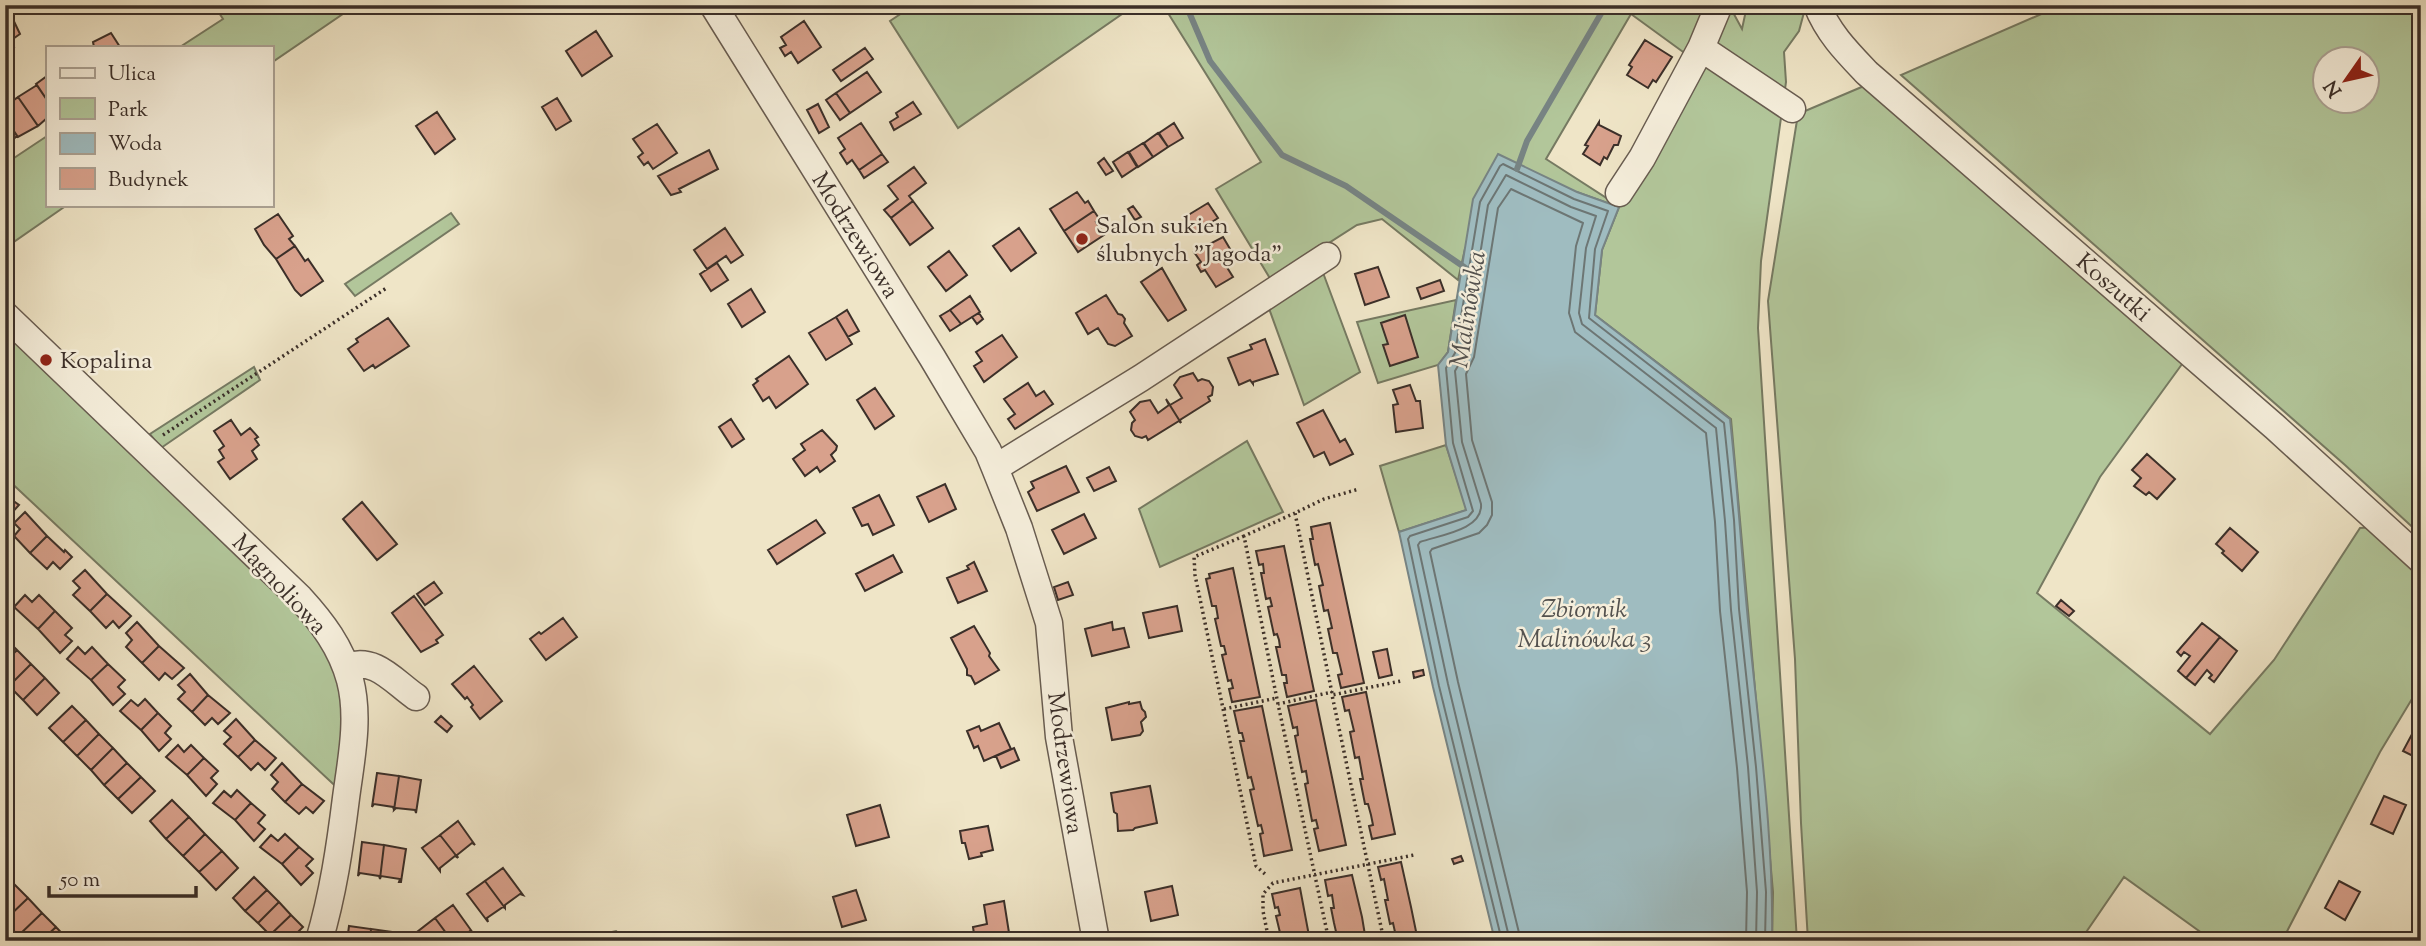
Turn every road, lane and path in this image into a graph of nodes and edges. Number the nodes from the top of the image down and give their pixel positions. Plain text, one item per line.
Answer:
1 (713, 5) edge
2 (1719, 5) edge
3 (1817, 5) edge
4 (1701, 48) junction
5 (1792, 109) dead end
6 (1619, 193) dead end
7 (1327, 256) dead end
8 (388, 287) dead end
9 (5, 315) edge
10 (143, 447) junction
11 (995, 468) junction
12 (1359, 489) dead end
13 (1295, 513) junction
14 (1244, 536) junction
15 (2421, 560) edge
16 (346, 667) junction
17 (1401, 681) dead end
18 (1332, 694) junction
19 (416, 697) dead end
20 (1277, 698) junction
21 (1278, 704) junction
22 (1224, 709) junction
23 (1414, 855) dead end
24 (1367, 865) junction
25 (1265, 874) dead end
26 (1315, 876) junction
27 (319, 941) edge
28 (1096, 941) edge
29 (1269, 941) edge
30 (1329, 941) edge
31 (1384, 941) edge

1 - 11 street, Modrzewiowa
2 - 4 street
3 - 15 street, Koszutki
4 - 5 street
4 - 6 street
7 - 11 street
8 - 10 path
9 - 10 street, Magnoliowa
10 - 16 street, Magnoliowa
11 - 28 street, Modrzewiowa
12 - 13 path
13 - 14 path
13 - 18 path
14 - 20 path
14 - 22 path
16 - 19 street
16 - 27 street, Magnoliowa
17 - 18 path
18 - 21 path
18 - 24 path
20 - 21 path
20 - 22 path
21 - 26 path
22 - 25 path
23 - 24 path
24 - 26 path
24 - 31 path
26 - 29 path
26 - 30 path

